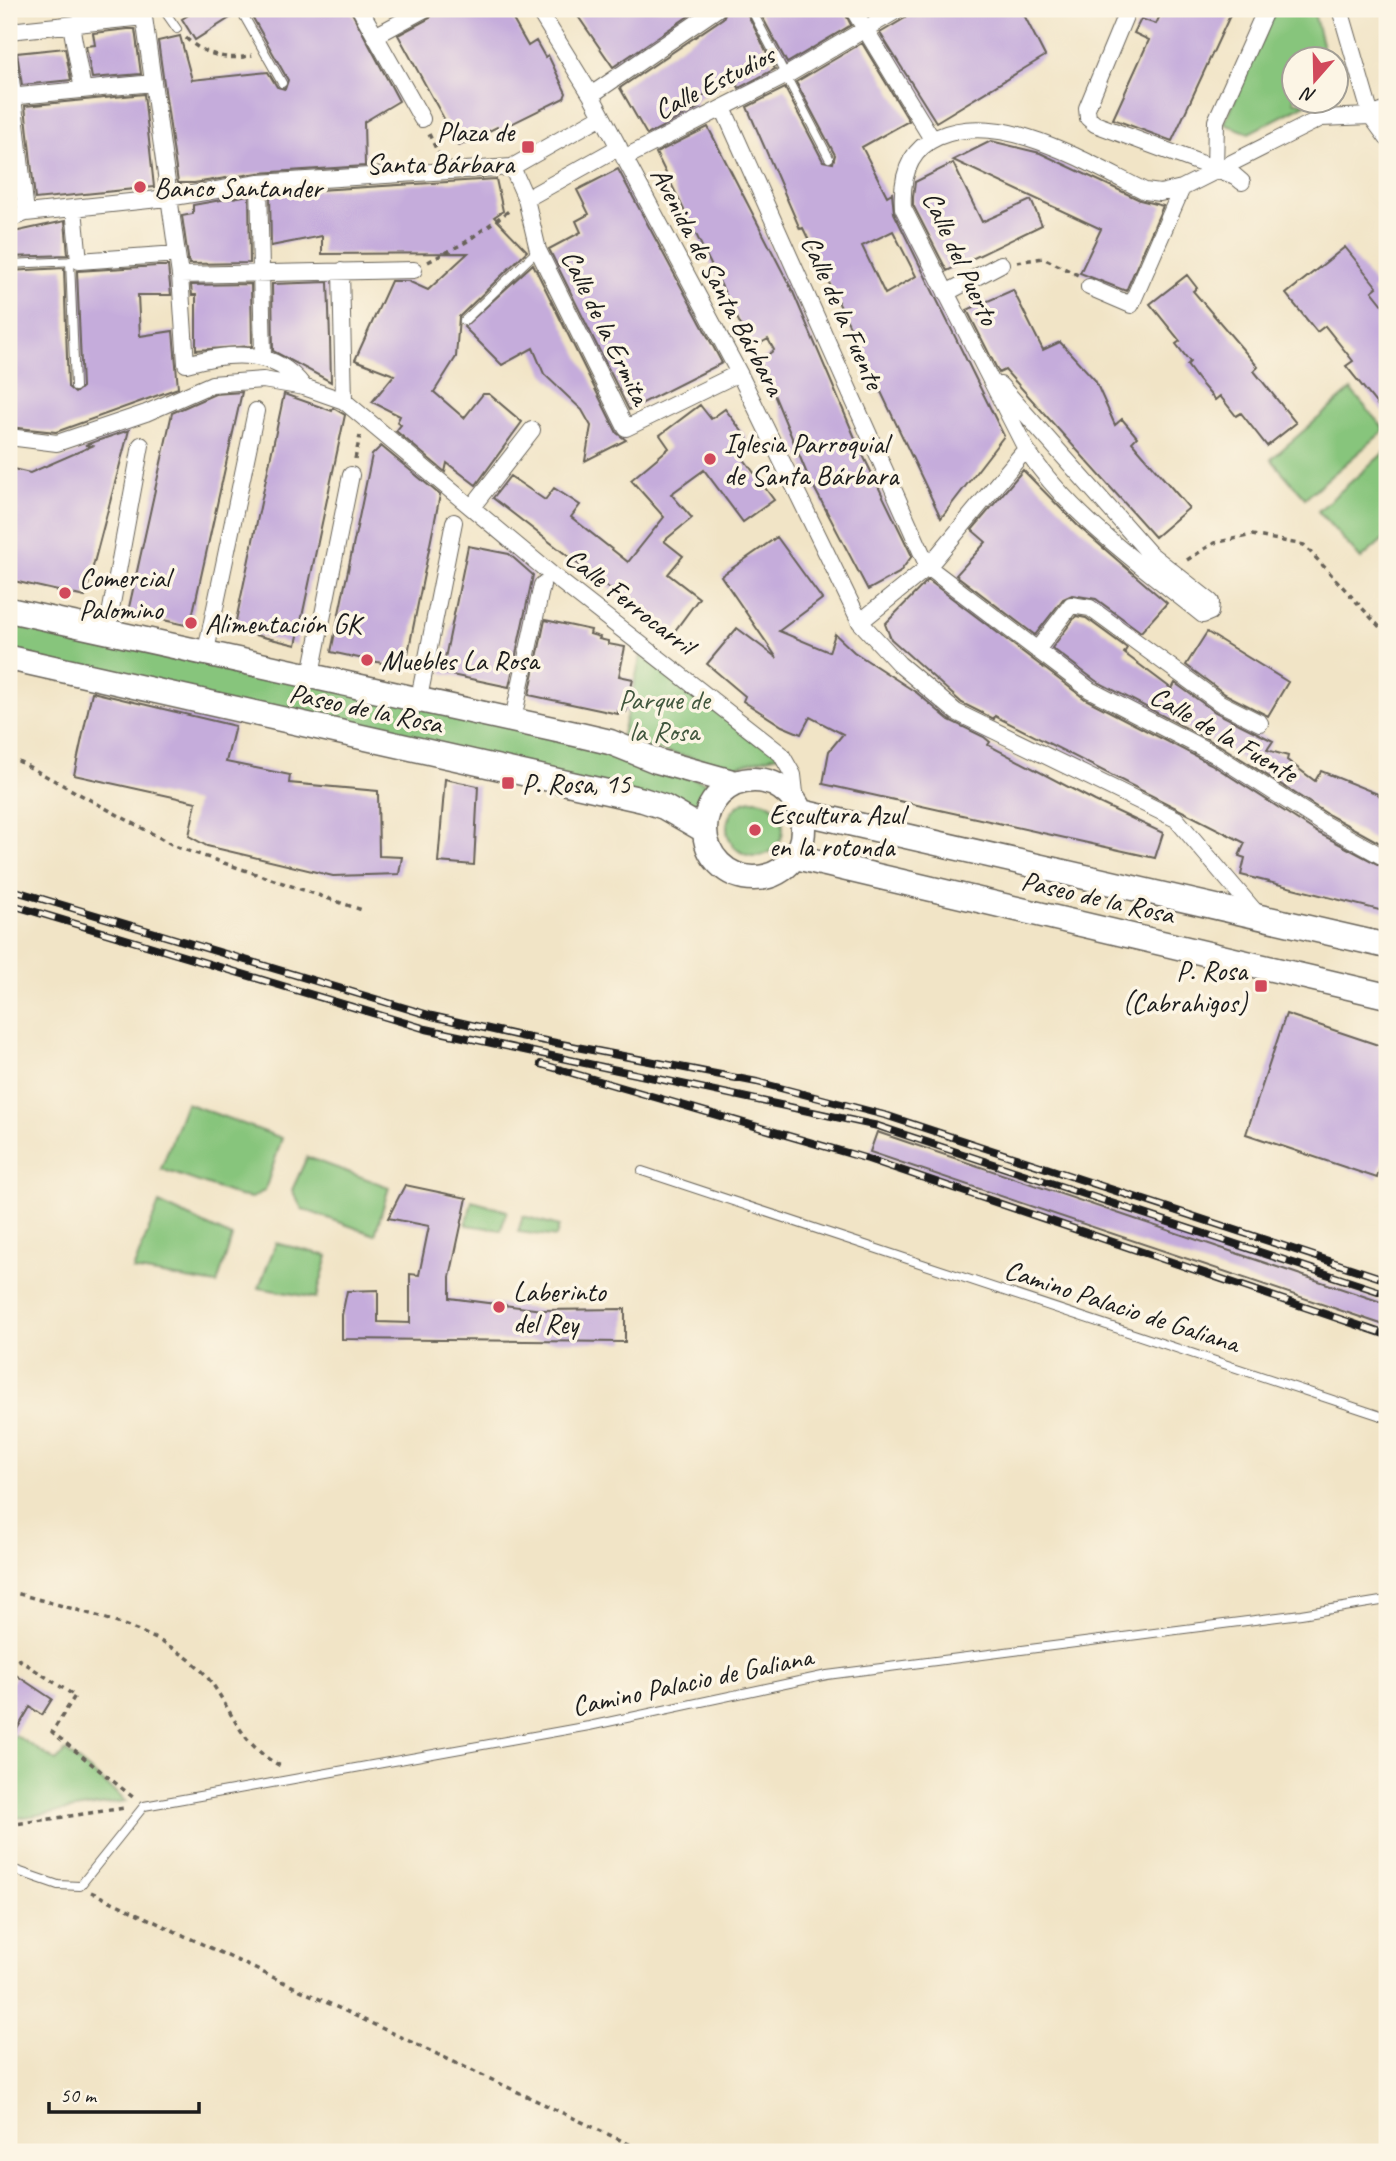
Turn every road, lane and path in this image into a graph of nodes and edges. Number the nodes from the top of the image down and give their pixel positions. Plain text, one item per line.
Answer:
1 (163, 9) edge
2 (240, 9) edge
3 (360, 9) edge
4 (425, 9) edge
5 (538, 9) edge
6 (717, 9) edge
7 (751, 9) edge
8 (853, 9) edge
9 (899, 9) edge
10 (1128, 9) edge
11 (1266, 9) edge
12 (1340, 9) edge
13 (71, 24) junction
14 (866, 28) junction
15 (177, 29) joint
16 (9, 31) edge
17 (375, 36) junction
18 (264, 51) junction
19 (9, 61) edge
20 (787, 75) junction
21 (153, 83) junction
22 (282, 83) dead end
23 (83, 90) junction
24 (592, 94) junction
25 (11, 97) edge
26 (723, 108) junction
27 (1387, 110) edge
28 (602, 116) junction
29 (1371, 116) junction
30 (422, 119) joint
31 (1387, 138) edge
32 (932, 139) junction
33 (622, 152) junction
34 (829, 158) dead end
35 (512, 167) junction
36 (1215, 170) junction
37 (447, 172) junction
38 (1242, 182) dead end
39 (259, 183) junction
40 (1182, 188) junction
41 (168, 198) junction
42 (526, 199) junction
43 (20, 207) edge
44 (74, 209) junction
45 (9, 219) edge
46 (538, 250) junction
47 (177, 254) junction
48 (75, 261) junction
49 (9, 264) edge
50 (1001, 264) joint
51 (414, 270) joint
52 (341, 271) junction
53 (261, 274) junction
54 (180, 275) junction
55 (1089, 287) joint
56 (946, 293) junction
57 (464, 321) dead end
58 (967, 334) junction
59 (263, 356) junction
60 (739, 373) junction
61 (75, 387) dead end
62 (304, 387) junction
63 (344, 401) junction
64 (256, 411) dead end
65 (363, 420) junction
66 (532, 430) dead end
67 (9, 436) edge
68 (141, 445) dead end
69 (1026, 449) junction
70 (351, 475) joint
71 (472, 507) junction
72 (454, 522) dead end
73 (928, 567) junction
74 (1171, 570) junction
75 (542, 585) dead end
76 (9, 610) edge
77 (860, 622) junction
78 (107, 631) junction
79 (1387, 635) edge
80 (1037, 650) junction
81 (206, 652) junction
82 (9, 658) edge
83 (311, 674) junction
84 (419, 698) junction
85 (513, 719) junction
86 (1260, 723) dead end
87 (9, 756) edge
88 (736, 783) junction
89 (798, 807) junction
90 (704, 830) junction
91 (796, 856) junction
92 (1387, 859) edge
93 (362, 910) dead end
94 (1258, 915) junction
95 (1387, 946) edge
96 (1387, 996) edge
97 (642, 1171) dead end
98 (1387, 1418) edge
99 (9, 1591) edge
100 (1387, 1600) edge
101 (9, 1653) edge
102 (307, 1778) junction
103 (144, 1805) junction
104 (9, 1825) edge
105 (9, 1868) edge
106 (80, 1886) junction
107 (646, 2152) edge

1 - 15 lane
2 - 18 lane
3 - 17 street
4 - 17 street
5 - 24 street, Avenida de Santa Bárbara
6 - 24 street
7 - 20 lane
8 - 14 street
9 - 14 street, Calle Estudios
10 - 36 street
11 - 36 street
12 - 29 street
13 - 16 street
13 - 21 street
13 - 23 street
14 - 20 street, Calle Estudios
14 - 32 street
15 - 18 path
17 - 30 street
18 - 22 lane
19 - 25 street
20 - 26 street, Calle Estudios
20 - 34 lane
21 - 23 street
21 - 41 street
23 - 25 street
24 - 28 street, Avenida de Santa Bárbara
25 - 43 street
26 - 33 street, Calle Estudios
26 - 73 street, Calle de la Fuente
27 - 29 street
28 - 33 street, Avenida de Santa Bárbara
28 - 35 street
29 - 31 street
29 - 36 street
30 - 37 path
32 - 40 street
32 - 56 street, Calle del Puerto
33 - 42 street
33 - 60 street, Avenida de Santa Bárbara
35 - 37 street
35 - 42 street
36 - 38 street
36 - 40 street
37 - 39 street
39 - 41 street
39 - 53 street
40 - 55 street
41 - 44 street
41 - 47 street
42 - 46 street, Calle de la Ermita
42 - 51 path
43 - 44 street
43 - 45 street
44 - 48 street
46 - 57 lane, Calle de la Ermita
46 - 60 street, Calle de la Ermita
47 - 48 street
47 - 54 street
48 - 49 lane
48 - 61 lane
50 - 55 path
50 - 56 street
51 - 52 street
52 - 53 street
52 - 63 street
53 - 54 street
53 - 59 street
54 - 59 street, Calle Ferrocarril
56 - 58 street, Calle del Puerto
58 - 69 street, Calle del Puerto
58 - 74 street, Calle del Puerto
59 - 62 street, Calle Ferrocarril
60 - 77 street, Avenida de Santa Bárbara
62 - 63 street, Calle Ferrocarril
62 - 67 street, Calle Ferrocarril
63 - 65 street, Calle Ferrocarril
64 - 81 street
65 - 70 path
65 - 71 street, Calle Ferrocarril
66 - 71 street
68 - 78 street
69 - 73 street
69 - 74 street, Calle del Puerto
70 - 83 street, Paseo de la Rosa
71 - 89 street, Calle Ferrocarril
72 - 84 street, Paseo de la Rosa
73 - 77 street
73 - 80 street, Calle de la Fuente
74 - 79 path
75 - 85 street
76 - 78 main road, Paseo de la Rosa
77 - 94 street, Avenida de Santa Bárbara
78 - 81 main road, Paseo de la Rosa
80 - 86 street, Calle de la Fuente
80 - 92 street, Calle de la Fuente
81 - 83 main road, Paseo de la Rosa
82 - 90 main road, Paseo de la Rosa
83 - 84 main road, Paseo de la Rosa
84 - 85 main road, Paseo de la Rosa
85 - 88 main road, Paseo de la Rosa
87 - 93 path
88 - 89 main road, Paseo de la Rosa
88 - 90 main road
89 - 91 main road
89 - 94 main road, Paseo de la Rosa
90 - 91 main road
91 - 96 main road, Paseo de la Rosa
94 - 95 main road, Paseo de la Rosa
97 - 98 lane, Camino Palacio de Galiana
99 - 102 path
100 - 102 lane, Camino Palacio de Galiana
101 - 103 path
102 - 103 lane, Camino Palacio de Galiana
103 - 104 path
103 - 106 lane
105 - 106 lane
106 - 107 path

